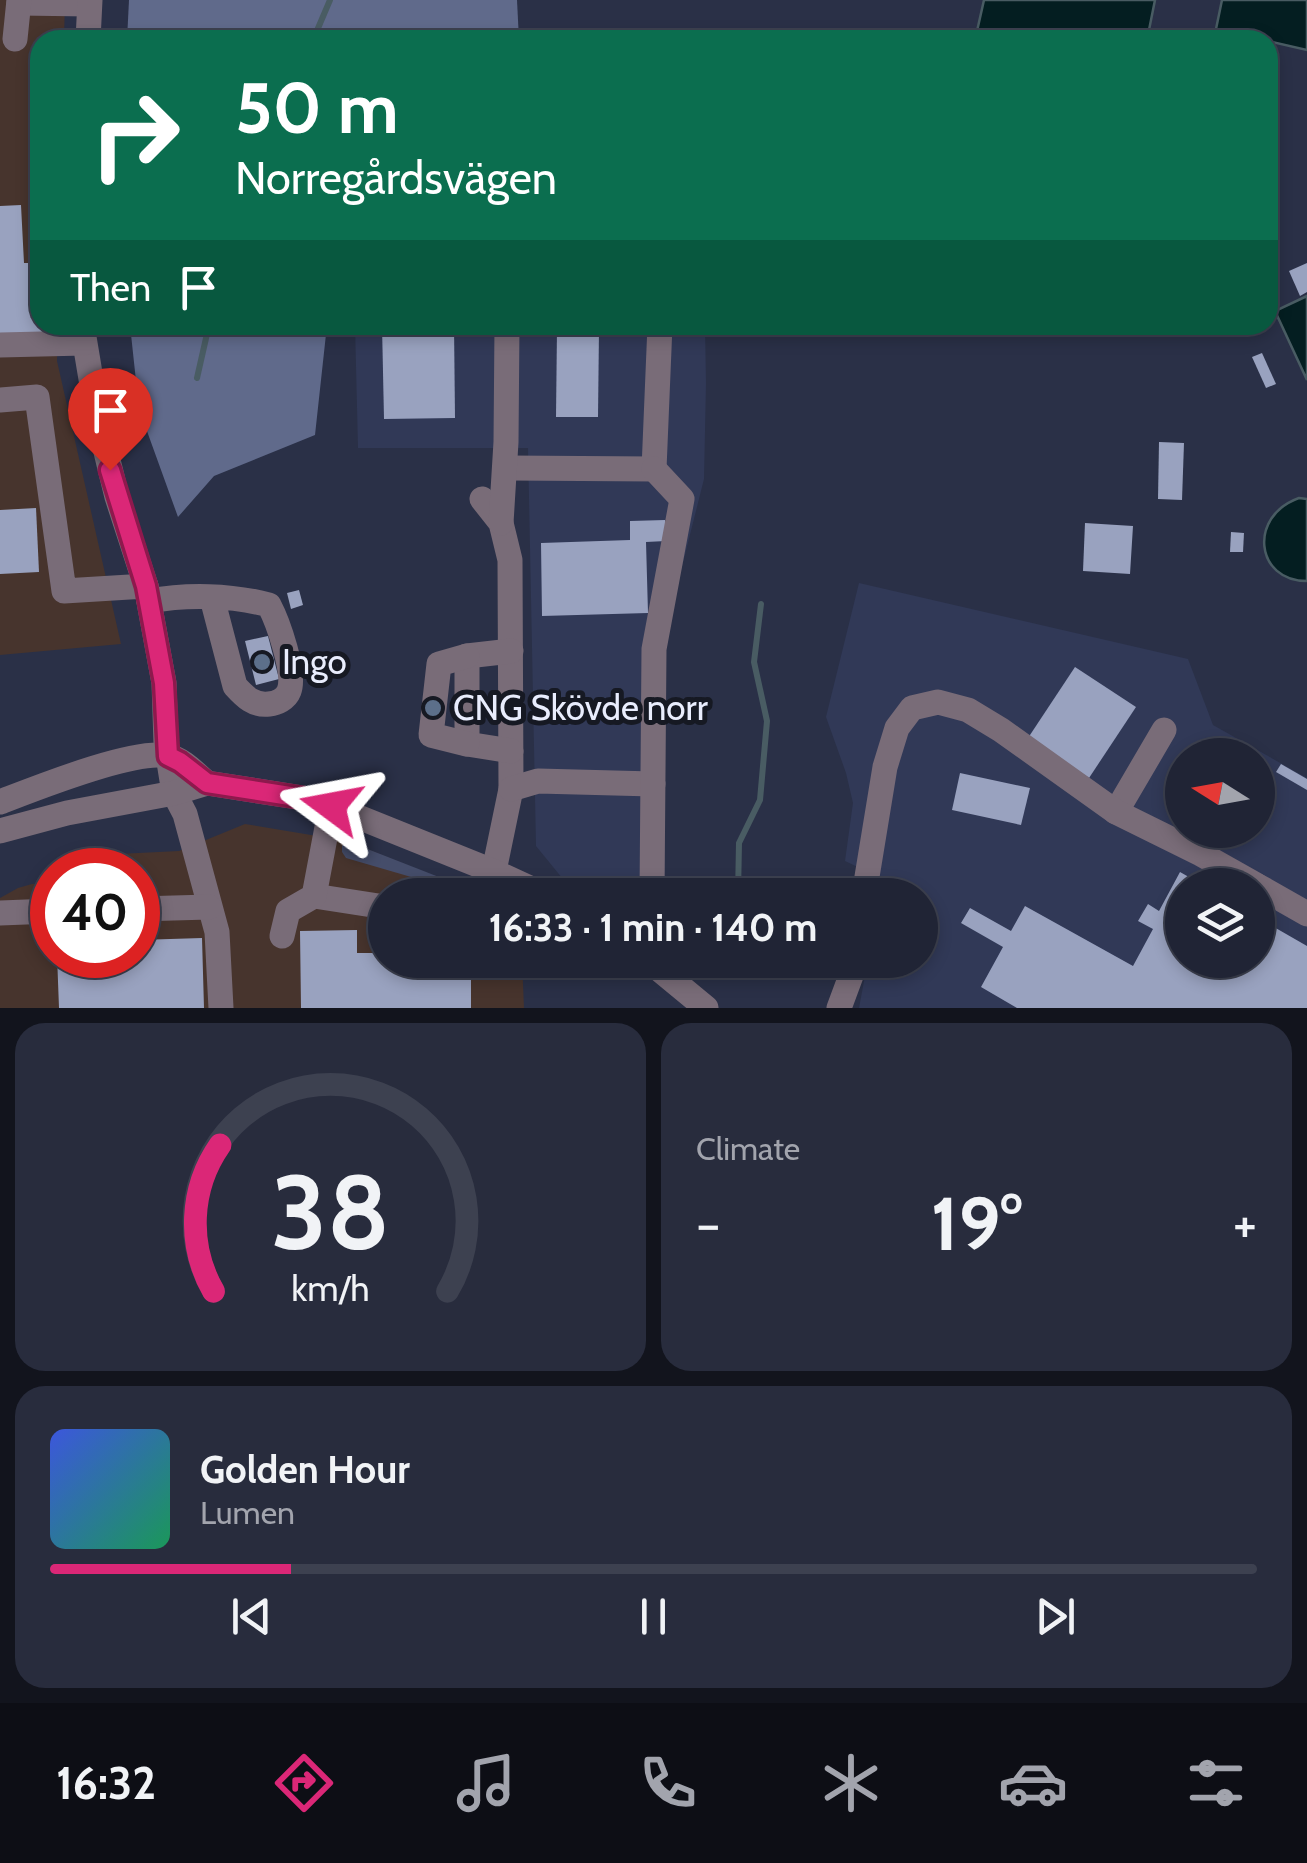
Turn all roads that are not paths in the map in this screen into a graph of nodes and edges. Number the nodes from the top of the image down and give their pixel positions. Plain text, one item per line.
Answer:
1 (19, 1) edge
2 (90, 2) edge
3 (89, 30) edge
4 (15, 39) dead end
5 (75, 335) edge
6 (83, 335) edge
7 (507, 335) edge
8 (660, 335) edge
9 (0, 344) edge
10 (0, 400) edge
11 (505, 468) junction
12 (654, 469) junction
13 (482, 499) dead end
14 (500, 522) junction
15 (148, 594) junction
16 (212, 598) dead end
17 (511, 651) junction
18 (466, 656) junction
19 (1164, 730) dead end
20 (467, 744) junction
21 (512, 751) junction
22 (168, 756) junction
23 (207, 783) junction
24 (652, 784) junction
25 (512, 788) junction
26 (174, 793) junction
27 (0, 802) edge
28 (331, 806) junction
29 (1116, 812) junction
30 (0, 832) edge
31 (1225, 868) edge
32 (482, 878) edge
33 (493, 878) edge
34 (652, 878) edge
35 (867, 878) edge
36 (314, 896) junction
37 (1275, 896) edge
38 (368, 904) edge
39 (209, 907) junction
40 (160, 908) edge
41 (30, 912) edge
42 (0, 913) edge
43 (1307, 914) edge
44 (282, 936) dead end
45 (670, 978) edge
46 (850, 978) edge
47 (221, 1008) edge
48 (706, 1008) edge
49 (839, 1008) edge

1 - 2 street
1 - 4 street
2 - 3 street
5 - 9 street
6 - 15 street
7 - 11 street
8 - 12 street
10 - 15 street
11 - 12 street
11 - 14 street
12 - 24 street
13 - 14 street
14 - 17 street
15 - 16 street
15 - 22 street
17 - 18 street
17 - 21 street
18 - 20 street
18 - 20 street
19 - 29 street
20 - 21 street
21 - 25 street
22 - 23 street
22 - 26 street
22 - 27 street
23 - 26 street
23 - 28 street
24 - 25 street
24 - 34 street
25 - 33 street
26 - 30 street
26 - 39 street
28 - 32 street
28 - 36 street
29 - 31 street
29 - 35 street
36 - 38 street
36 - 44 street
37 - 43 street
39 - 40 street
39 - 47 street
41 - 42 street
45 - 48 street
46 - 49 street

